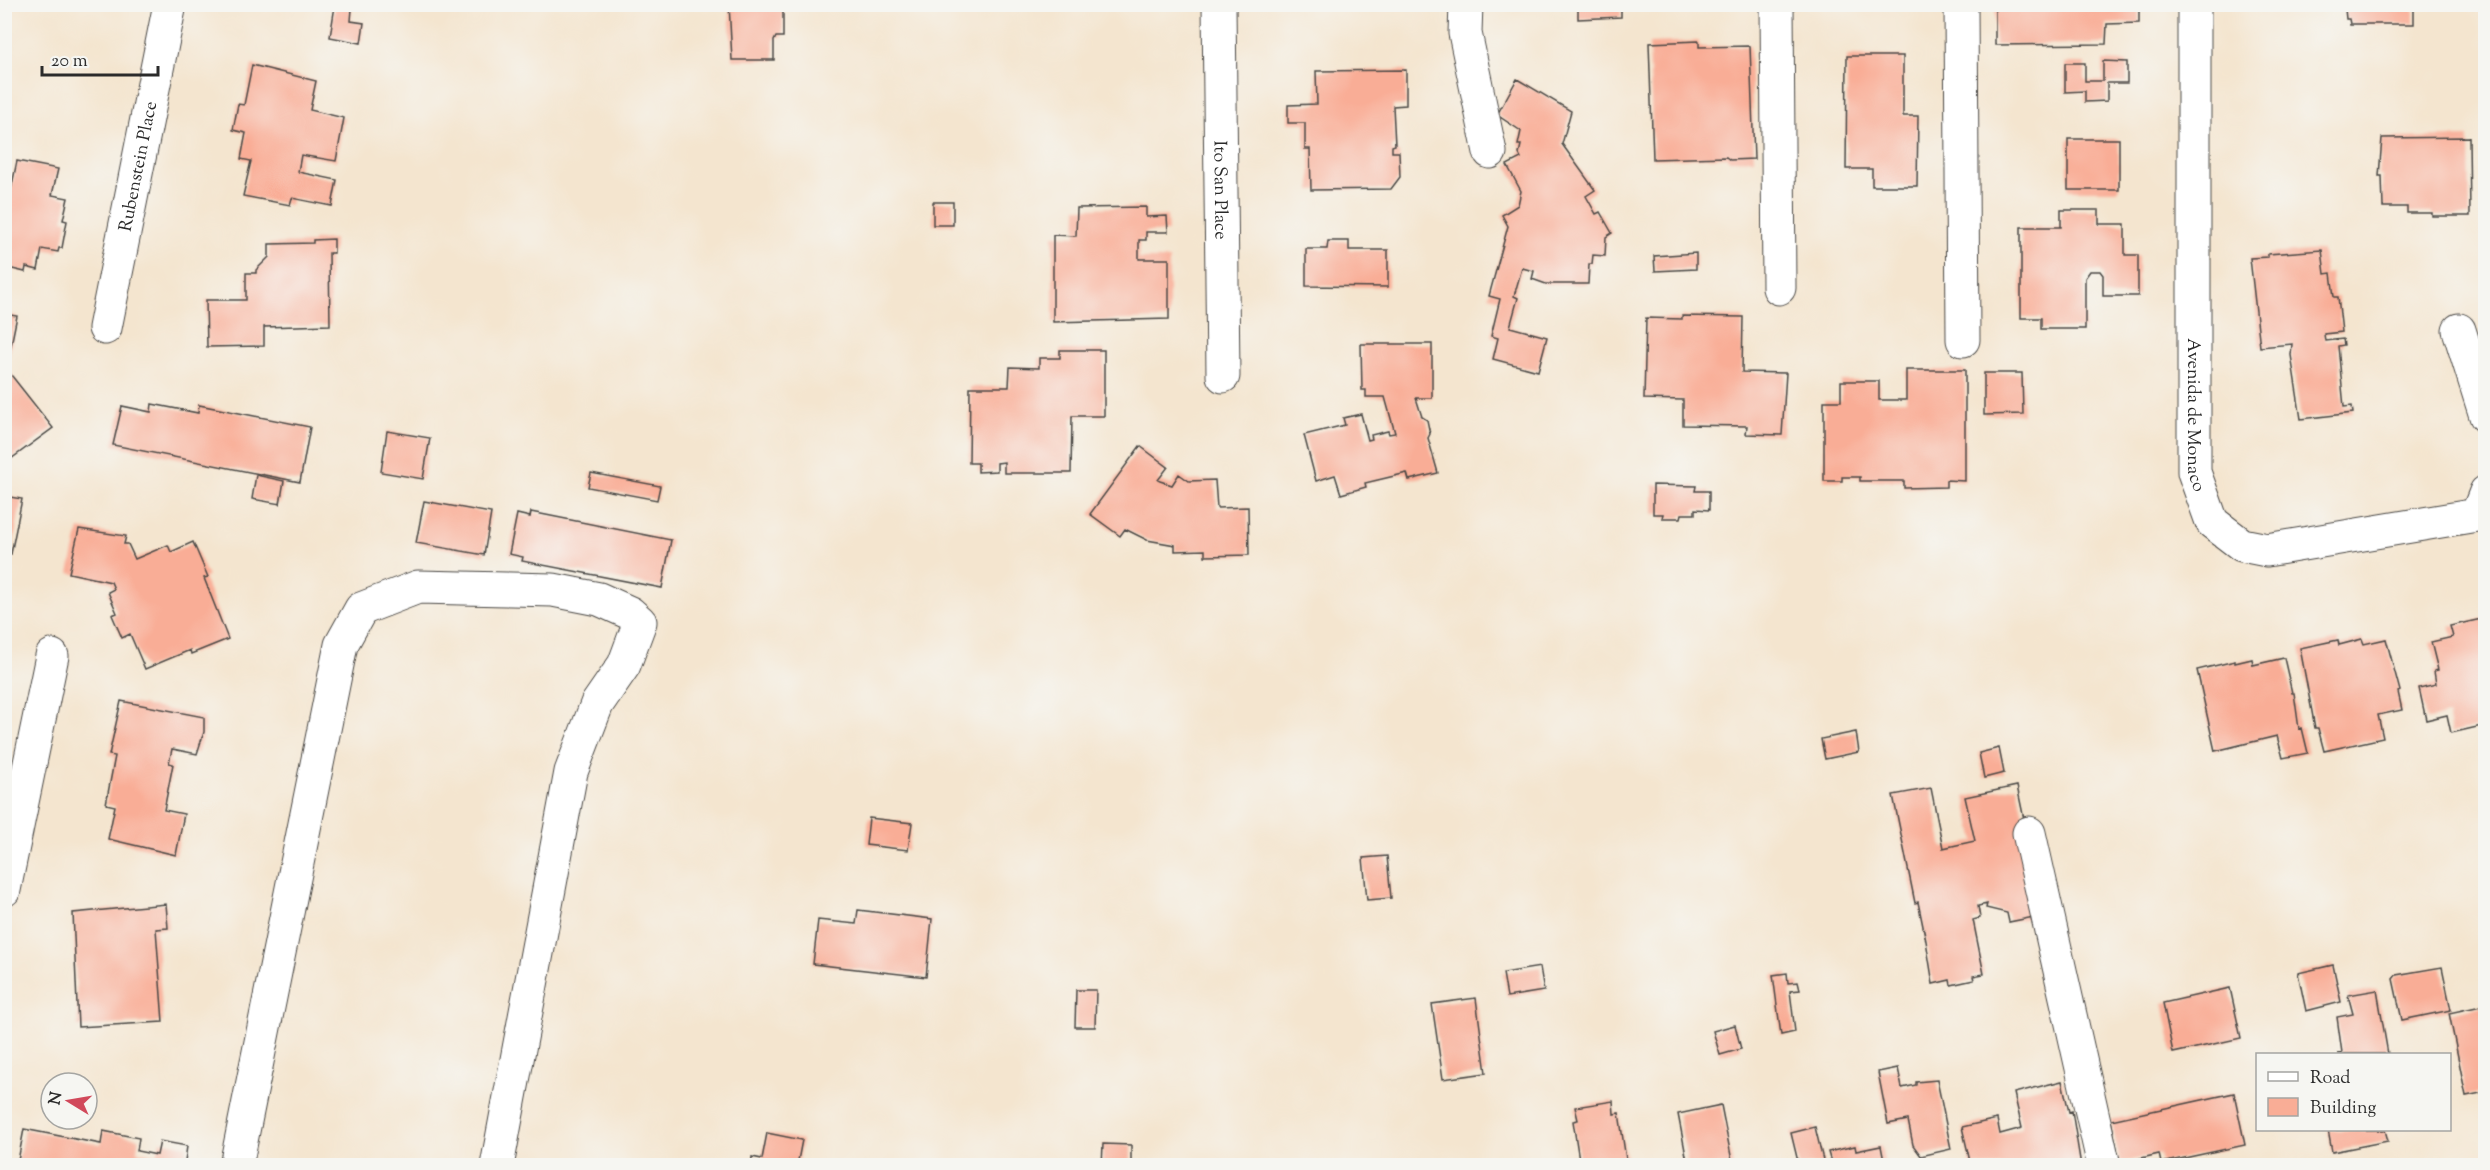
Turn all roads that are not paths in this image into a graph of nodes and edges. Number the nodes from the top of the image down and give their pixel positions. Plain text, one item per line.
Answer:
1 (170, 4) edge
2 (1219, 4) edge
3 (1466, 4) edge
4 (1777, 4) edge
5 (1961, 4) edge
6 (2194, 4) edge
7 (1490, 152) dead end
8 (1779, 288) dead end
9 (105, 328) dead end
10 (2459, 330) dead end
11 (1963, 340) dead end
12 (1223, 376) dead end
13 (2486, 416) edge
14 (2486, 492) edge
15 (52, 656) dead end
16 (2029, 833) dead end
17 (4, 890) edge
18 (236, 1166) edge
19 (497, 1166) edge
20 (2104, 1166) edge

1 - 9 street, Rubenstein Place
2 - 12 street, Ito San Place
3 - 7 street
4 - 8 street
5 - 11 street
6 - 14 street, Avenida de Monaco
10 - 13 street
15 - 17 street
16 - 20 street
18 - 19 street

